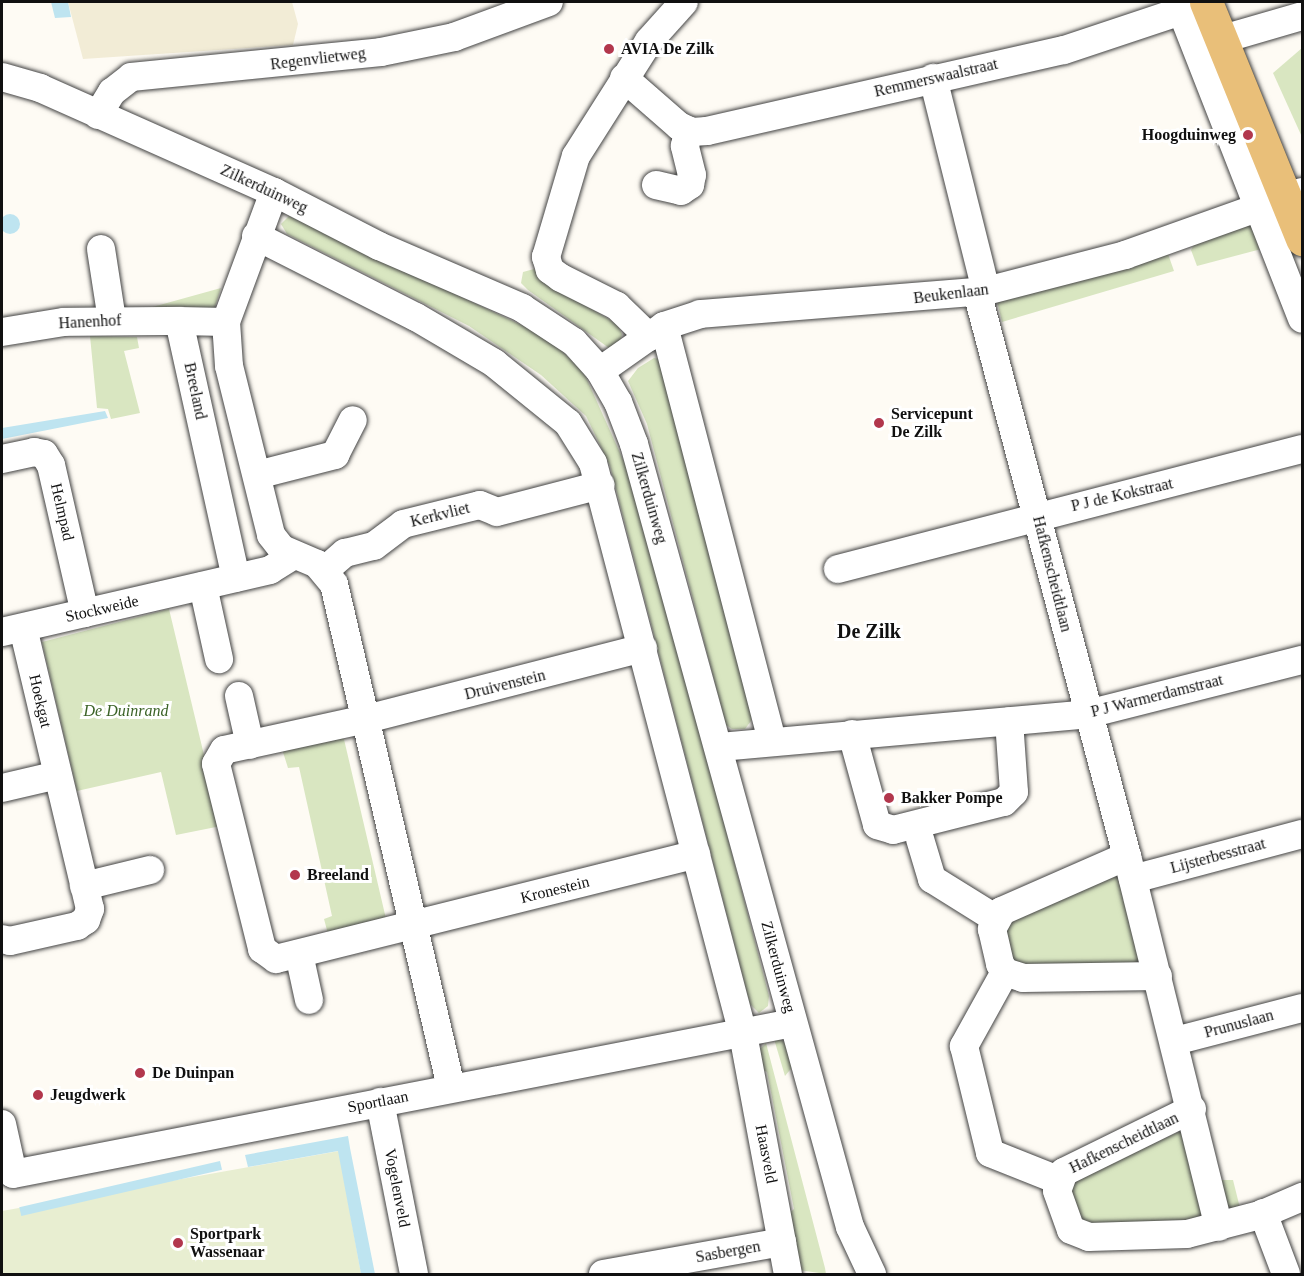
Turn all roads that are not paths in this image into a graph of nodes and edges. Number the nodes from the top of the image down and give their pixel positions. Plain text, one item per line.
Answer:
1 (549, 2) edge
2 (684, 2) edge
3 (1224, 2) edge
4 (1188, 5) edge
5 (1302, 16) edge
6 (1230, 36) junction
7 (2, 77) edge
8 (624, 78) junction
9 (933, 78) junction
10 (98, 116) junction
11 (688, 130) junction
12 (656, 185) dead end
13 (274, 192) junction
14 (1293, 209) edge
15 (256, 236) junction
16 (101, 249) dead end
17 (982, 292) junction
18 (1302, 319) edge
19 (112, 320) junction
20 (179, 321) junction
21 (226, 322) junction
22 (2, 332) edge
23 (657, 332) junction
24 (600, 371) junction
25 (353, 420) dead end
26 (1302, 449) edge
27 (2, 459) edge
28 (257, 475) junction
29 (601, 485) junction
30 (1037, 515) junction
31 (294, 555) junction
32 (838, 568) dead end
33 (324, 571) junction
34 (236, 578) junction
35 (203, 586) junction
36 (85, 613) junction
37 (12, 630) edge
38 (643, 648) junction
39 (219, 659) dead end
40 (1302, 660) edge
41 (239, 696) dead end
42 (1088, 714) junction
43 (366, 719) junction
44 (1009, 721) junction
45 (852, 734) junction
46 (772, 741) junction
47 (250, 745) junction
48 (720, 747) junction
49 (58, 775) junction
50 (2, 788) edge
51 (1302, 834) edge
52 (920, 838) dead end
53 (696, 854) junction
54 (1130, 867) junction
55 (150, 870) dead end
56 (84, 886) junction
57 (996, 919) junction
58 (414, 926) junction
59 (2, 939) edge
60 (298, 954) junction
61 (1005, 972) junction
62 (1158, 976) junction
63 (309, 1000) dead end
64 (1302, 1008) edge
65 (793, 1023) junction
66 (743, 1034) junction
67 (1174, 1041) junction
68 (451, 1087) junction
69 (380, 1102) junction
70 (1192, 1109) junction
71 (2, 1124) edge
72 (1058, 1180) junction
73 (1302, 1197) edge
74 (1263, 1213) junction
75 (1220, 1227) junction
76 (782, 1242) junction
77 (414, 1275) edge
78 (603, 1275) edge
79 (788, 1275) edge
80 (872, 1275) edge
81 (1286, 1275) edge

1 - 10 street, Regenvlietweg
2 - 8 street
3 - 6 main road
4 - 6 main road
4 - 9 street, Remmerswaalstraat
4 - 14 street
5 - 6 street
6 - 14 main road
7 - 10 street, Zilkerduinweg
8 - 11 street
8 - 23 street
9 - 11 street, Remmerswaalstraat
9 - 17 street, Hafkenscheidtlaan
10 - 13 street, Zilkerduinweg
11 - 12 street
13 - 15 street
13 - 24 street, Zilkerduinweg
14 - 17 street, Beukenlaan
14 - 18 street
15 - 21 street
15 - 29 street
16 - 19 street
17 - 23 street, Beukenlaan
17 - 30 street, Hafkenscheidtlaan
19 - 20 street, Hanenhof
19 - 22 street, Hanenhof
20 - 21 street
20 - 34 street, Breeland
21 - 28 street
23 - 24 street, Beukenlaan
23 - 46 street
24 - 48 street, Zilkerduinweg
25 - 28 street
26 - 30 street, P J de Kokstraat
27 - 36 street, Helmpad
28 - 31 street
29 - 33 street, Kerkvliet
29 - 38 street
30 - 32 street, P J de Kokstraat
30 - 42 street, Hafkenscheidtlaan
31 - 33 street
31 - 34 street
33 - 43 street
34 - 35 street
35 - 36 street, Stockweide
35 - 39 street
36 - 37 street, Stockweide
37 - 49 street, Hoekgat
38 - 43 street, Druivenstein
38 - 53 street
40 - 42 street, P J Warmerdamstraat
41 - 47 street
42 - 44 street, P J Warmerdamstraat
42 - 54 street, Hafkenscheidtlaan
43 - 47 street
43 - 58 street
44 - 45 street, P J Warmerdamstraat
44 - 45 street
45 - 46 street, P J Warmerdamstraat
46 - 48 street, P J Warmerdamstraat
47 - 60 street
48 - 65 street, Zilkerduinweg
49 - 50 street
49 - 56 street, Hoekgat
51 - 54 street, Lijsterbesstraat
52 - 57 street
53 - 58 street, Kronestein
53 - 66 street
54 - 57 street
54 - 62 street, Hafkenscheidtlaan
55 - 56 street
56 - 59 street, Hoekgat
57 - 61 street
58 - 60 street
58 - 68 street
60 - 63 street
61 - 62 street
61 - 72 street, Hafkenscheidtlaan
62 - 67 street, Hafkenscheidtlaan
64 - 67 street, Prunuslaan
65 - 66 street, Sportlaan
65 - 80 street, Zilkerduinweg
66 - 68 street, Sportlaan
66 - 76 street, Haasveld
67 - 70 street, Hafkenscheidtlaan
68 - 69 street, Sportlaan
69 - 71 street, Sportlaan
69 - 77 street, Vogelenveld
70 - 72 street, Hafkenscheidtlaan
70 - 75 street, Hafkenscheidtlaan
72 - 75 street, Hafkenscheidtlaan
73 - 74 street
74 - 75 street
74 - 81 street
76 - 78 street, Sasbergen
76 - 79 street, Haasveld

